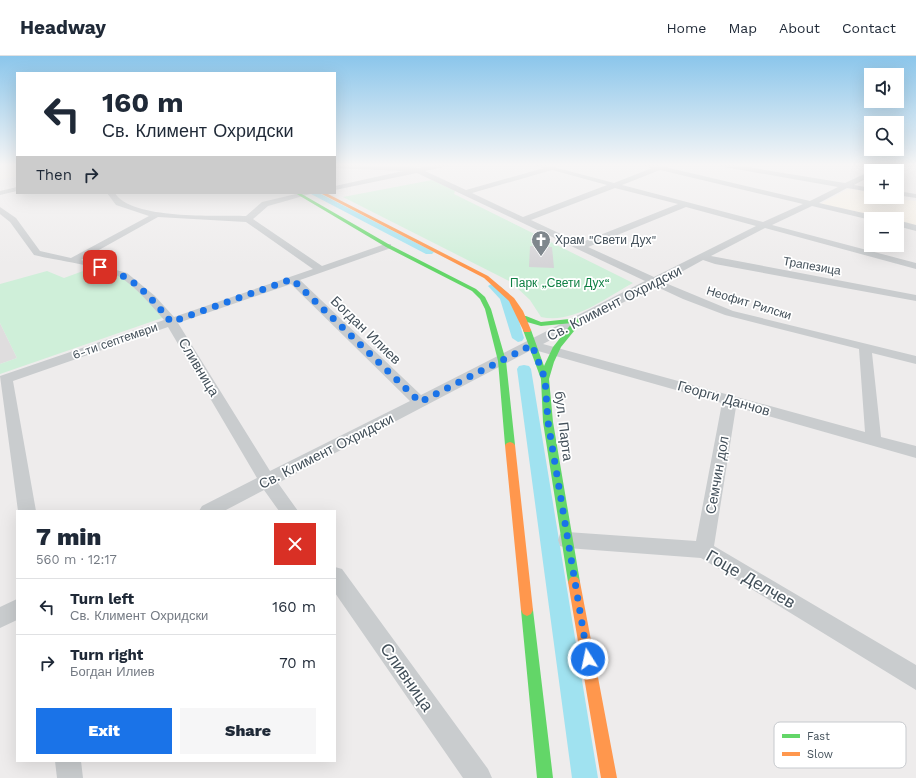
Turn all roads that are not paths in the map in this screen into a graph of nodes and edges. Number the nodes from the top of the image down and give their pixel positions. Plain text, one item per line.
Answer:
1 (114, 198) edge
2 (289, 198) edge
3 (309, 198) edge
4 (331, 198) edge
5 (473, 198) edge
6 (582, 198) edge
7 (662, 198) edge
8 (789, 198) edge
9 (822, 198) edge
10 (812, 203) junction
11 (686, 204) junction
12 (0, 210) edge
13 (156, 215) junction
14 (864, 216) edge
15 (248, 219) junction
16 (523, 220) junction
17 (764, 225) junction
18 (904, 225) edge
19 (916, 228) edge
20 (388, 246) junction
21 (579, 247) junction
22 (704, 257) junction
23 (72, 261) junction
24 (916, 266) edge
25 (320, 270) junction
26 (292, 279) junction
27 (655, 282) junction
28 (916, 298) edge
29 (522, 318) junction
30 (579, 320) junction
31 (171, 322) junction
32 (532, 345) junction
33 (865, 348) junction
34 (552, 350) junction
35 (916, 360) edge
36 (502, 361) junction
37 (545, 379) junction
38 (3, 380) edge
39 (730, 400) junction
40 (420, 402) junction
41 (874, 440) junction
42 (916, 452) edge
43 (267, 481) junction
44 (27, 510) edge
45 (210, 510) edge
46 (288, 510) edge
47 (567, 540) junction
48 (704, 550) junction
49 (336, 577) edge
50 (16, 610) edge
51 (0, 618) edge
52 (916, 678) edge
53 (68, 762) edge
54 (70, 778) edge
55 (479, 778) edge
56 (546, 778) edge
57 (609, 778) edge

1 - 13 street
2 - 15 street
3 - 20 main road
4 - 29 main road, бул. Парта
5 - 16 street, Неофит Рилски
6 - 16 street
7 - 11 street
8 - 10 street
9 - 10 street, Св. Климент Охридски
10 - 14 street
10 - 17 street, Св. Климент Охридски
11 - 17 street
11 - 21 street
12 - 23 street, Сливница
13 - 15 street
13 - 23 street
15 - 25 street
16 - 21 street, Неофит Рилски
17 - 22 street, Св. Климент Охридски
17 - 24 street
18 - 19 street
20 - 25 street, 6-ти септември
20 - 36 main road
21 - 27 street, Неофит Рилски
22 - 27 street, Св. Климент Охридски
22 - 28 street, Трапезица
23 - 31 street, Сливница
25 - 26 street, 6-ти септември
26 - 31 street, 6-ти септември
26 - 40 street, Богдан Илиев
27 - 30 street, Св. Климент Охридски
27 - 33 street, Неофит Рилски
29 - 30 main road
29 - 32 main road, бул. Парта
30 - 32 street, Св. Климент Охридски
30 - 34 main road
31 - 38 street, 6-ти септември
31 - 43 street, Сливница
32 - 34 street, Георги Данчов
32 - 36 street, Св. Климент Охридски
32 - 37 main road, бул. Парта
33 - 35 street, Неофит Рилски
33 - 41 street
34 - 37 main road
34 - 39 street, Георги Данчов
36 - 40 street, Св. Климент Охридски
36 - 56 main road
37 - 47 main road, бул. Парта
38 - 44 street
39 - 41 street, Георги Данчов
39 - 48 street, Семчин дол
40 - 43 street, Св. Климент Охридски
41 - 42 street, Георги Данчов
43 - 45 street, Св. Климент Охридски
43 - 46 street, Сливница
47 - 48 street, Гоце Делчев
47 - 57 main road, бул. Парта
48 - 52 street, Гоце Делчев
49 - 55 street, Сливница
50 - 51 street
53 - 54 street

